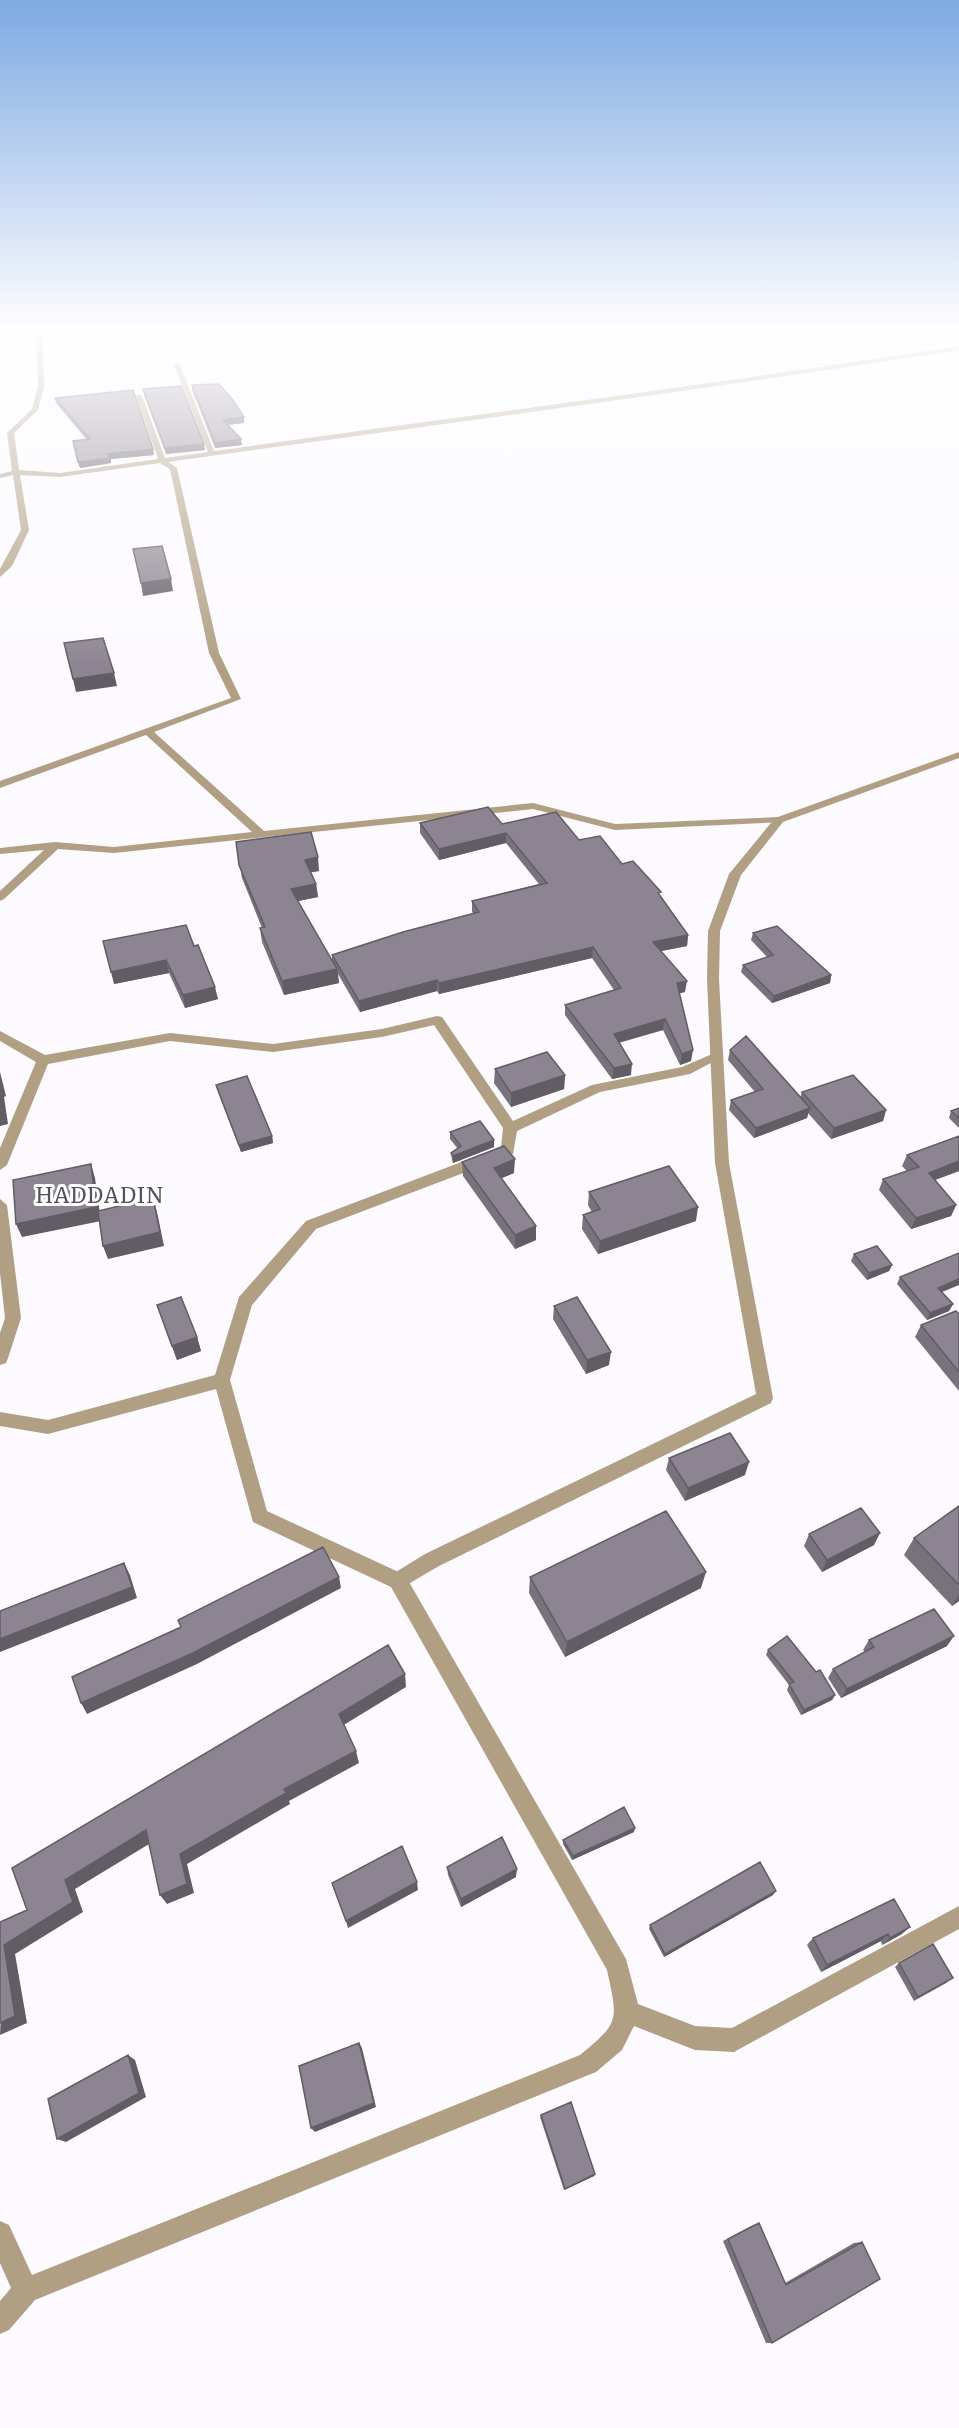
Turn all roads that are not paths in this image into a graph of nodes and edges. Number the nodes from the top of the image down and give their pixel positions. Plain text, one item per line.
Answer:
1 (11, 443) edge
2 (156, 443) edge
3 (208, 443) edge
4 (288, 443) edge
5 (212, 454) junction
6 (163, 462) junction
7 (15, 472) junction
8 (0, 476) edge
9 (0, 574) edge
10 (147, 731) junction
11 (959, 755) edge
12 (0, 785) edge
13 (779, 820) junction
14 (262, 836) junction
15 (55, 845) junction
16 (0, 850) edge
17 (0, 897) edge
18 (0, 1035) edge
19 (717, 1056) junction
20 (42, 1060) junction
21 (510, 1128) junction
22 (0, 1165) edge
23 (0, 1206) edge
24 (0, 1358) edge
25 (222, 1380) junction
26 (0, 1419) edge
27 (398, 1581) junction
28 (959, 1917) edge
29 (628, 2013) junction
30 (0, 2234) edge
31 (26, 2292) junction
32 (0, 2321) edge

1 - 7 street
2 - 6 street
3 - 5 street
4 - 5 street
5 - 6 street
6 - 7 street
6 - 10 street
7 - 8 street
7 - 9 street
10 - 12 street
10 - 14 street
11 - 13 street
13 - 14 street
13 - 19 street
14 - 15 street
15 - 16 street
15 - 17 street
18 - 20 street
19 - 21 street
19 - 27 street
20 - 21 street
20 - 22 street
21 - 25 street
23 - 24 street
25 - 26 street
25 - 27 street
27 - 29 street
28 - 29 street
29 - 31 street
30 - 31 street
31 - 32 street

